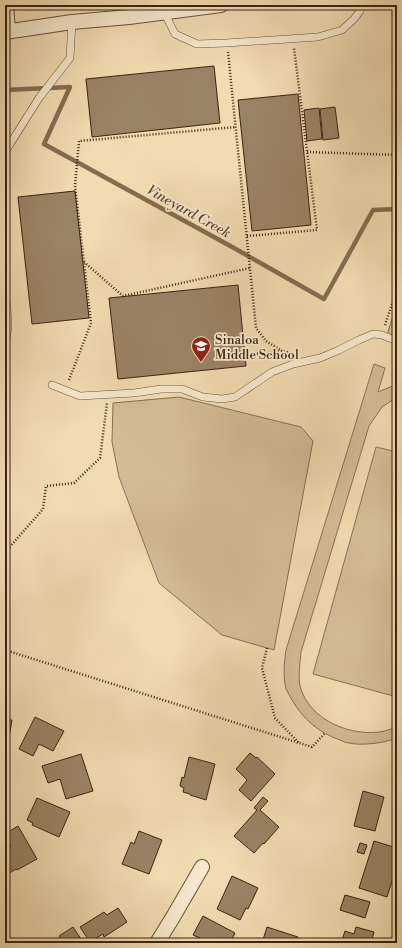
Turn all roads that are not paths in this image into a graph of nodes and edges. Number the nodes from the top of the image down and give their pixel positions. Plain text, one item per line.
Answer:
1 (6, 5) edge
2 (221, 5) edge
3 (360, 5) edge
4 (197, 7) edge
5 (129, 11) edge
6 (164, 12) junction
7 (72, 22) junction
8 (7, 32) edge
9 (5, 152) edge
10 (5, 297) edge
11 (397, 341) edge
12 (5, 345) edge
13 (52, 385) dead end
14 (202, 867) dead end
15 (157, 943) edge

1 - 8 street
2 - 4 street
3 - 6 lane
4 - 6 street
5 - 6 street
5 - 7 street
7 - 8 street
7 - 9 lane
10 - 12 lane
11 - 13 lane
14 - 15 street

